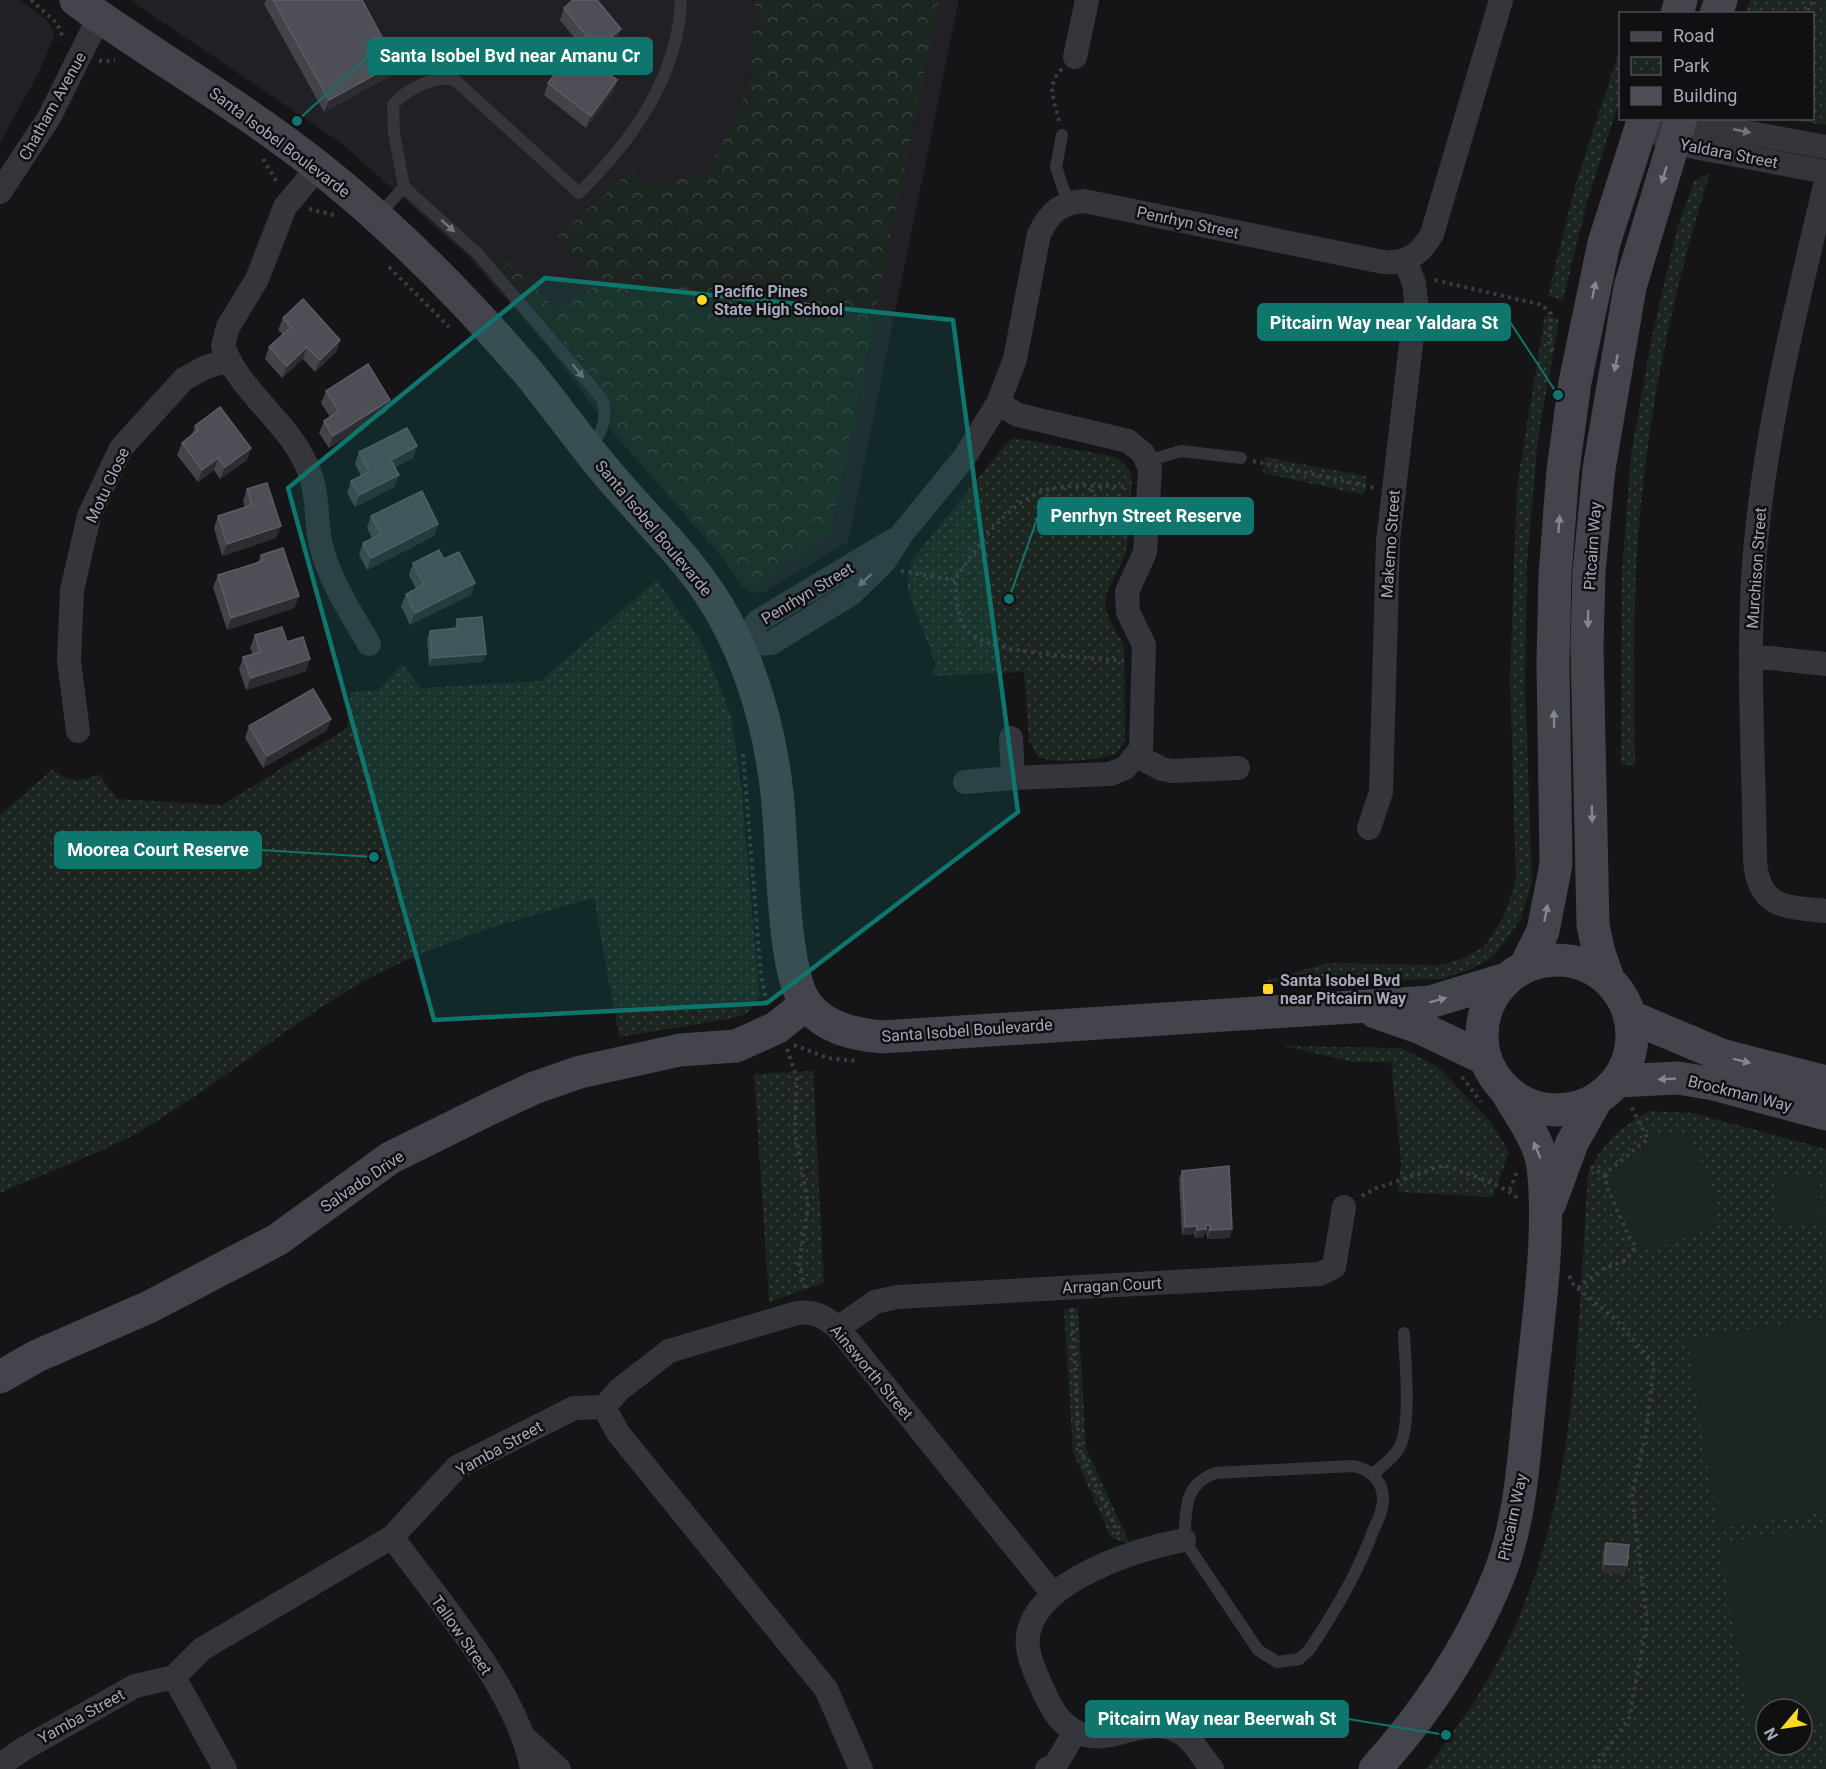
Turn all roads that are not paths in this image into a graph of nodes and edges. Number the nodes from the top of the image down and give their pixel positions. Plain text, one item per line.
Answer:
1 (681, 0) edge
2 (1087, 0) edge
3 (1501, 0) edge
4 (88, 9) edge
5 (1076, 57) road end
6 (1644, 121) edge
7 (1678, 127) edge
8 (1062, 135) road end
9 (1826, 147) edge
10 (318, 166) junction
11 (1826, 172) edge
12 (1826, 181) edge
13 (404, 187) junction
14 (0, 192) edge
15 (1068, 203) junction
16 (377, 217) junction
17 (1405, 261) junction
18 (229, 360) junction
19 (998, 403) junction
20 (587, 449) junction
21 (1241, 458) road end
22 (1148, 461) junction
23 (369, 644) dead end
24 (739, 645) junction
25 (1752, 656) junction
26 (1826, 664) edge
27 (78, 731) dead end
28 (1011, 738) dead end
29 (1137, 756) junction
30 (1238, 768) dead end
31 (1013, 778) junction
32 (965, 782) dead end
33 (1369, 828) dead end
34 (1826, 911) edge
35 (1515, 973) junction
36 (1609, 981) junction
37 (806, 1004) junction
38 (1359, 1007) junction
39 (1629, 1016) junction
40 (1486, 1059) junction
41 (1826, 1082) edge
42 (1506, 1090) junction
43 (1621, 1100) junction
44 (1826, 1114) edge
45 (1344, 1208) road end
46 (1544, 1228) junction
47 (838, 1328) junction
48 (1404, 1333) dead end
49 (0, 1377) edge
50 (604, 1407) junction
51 (1373, 1474) junction
52 (392, 1538) junction
53 (1184, 1540) junction
54 (1053, 1594) junction
55 (174, 1677) junction
56 (1075, 1732) junction
57 (524, 1737) junction
58 (0, 1765) edge
59 (1210, 1768) edge
60 (225, 1769) edge
61 (531, 1769) edge
62 (559, 1769) edge
63 (861, 1769) edge
64 (1047, 1769) edge
65 (1375, 1769) edge

1 - 13 lane
2 - 5 street
3 - 17 street
4 - 10 street, Santa Isobel Boulevarde
4 - 14 street, Chatham Avenue
6 - 7 street, Yaldara Street
35 -> 6 street, Pitcairn Way
7 -> 9 street, Yaldara Street
7 - 11 street, Yaldara Street
7 -> 36 street, Pitcairn Way
8 - 15 lane
10 - 16 street, Santa Isobel Boulevarde
10 - 18 street
12 - 25 street, Murchison Street
13 - 16 lane
13 -> 20 lane
15 - 17 street, Penrhyn Street
15 - 19 street, Penrhyn Street
16 - 20 street, Santa Isobel Boulevarde
17 - 33 street, Makemo Street
18 - 23 street
18 - 27 street, Motu Close
19 - 22 street
19 - 24 street, Penrhyn Street
20 - 24 street, Santa Isobel Boulevarde
21 - 22 lane
22 - 29 street
24 - 37 street, Santa Isobel Boulevarde
25 - 26 street
25 - 34 street, Murchison Street
28 - 31 street
29 - 30 street
29 - 31 street
31 - 32 street
35 - 36 street
38 -> 35 street, Santa Isobel Boulevarde
35 - 40 street
36 - 39 street
37 - 38 street, Santa Isobel Boulevarde
37 - 49 street, Salvado Drive
38 - 40 street, Santa Isobel Boulevarde
39 -> 41 street, Brockman Way
39 - 43 street
40 - 42 street
42 - 43 street
46 -> 42 street, Pitcairn Way
44 -> 43 street, Brockman Way
43 - 46 street, Pitcairn Way
45 - 47 street, Arragan Court
46 - 65 street, Pitcairn Way
47 - 50 street, Ainsworth Street
47 - 54 street, Ainsworth Street
48 - 51 lane
50 - 52 street, Yamba Street
50 - 63 street
51 - 53 lane
51 - 53 lane
52 - 55 street, Yamba Street
52 - 57 street, Tallow Street
53 - 54 street
54 - 56 street
55 - 58 street, Yamba Street
55 - 60 street
56 - 59 street
56 - 64 street
57 - 61 street, Tallow Street
57 - 62 street, Tallow Street

